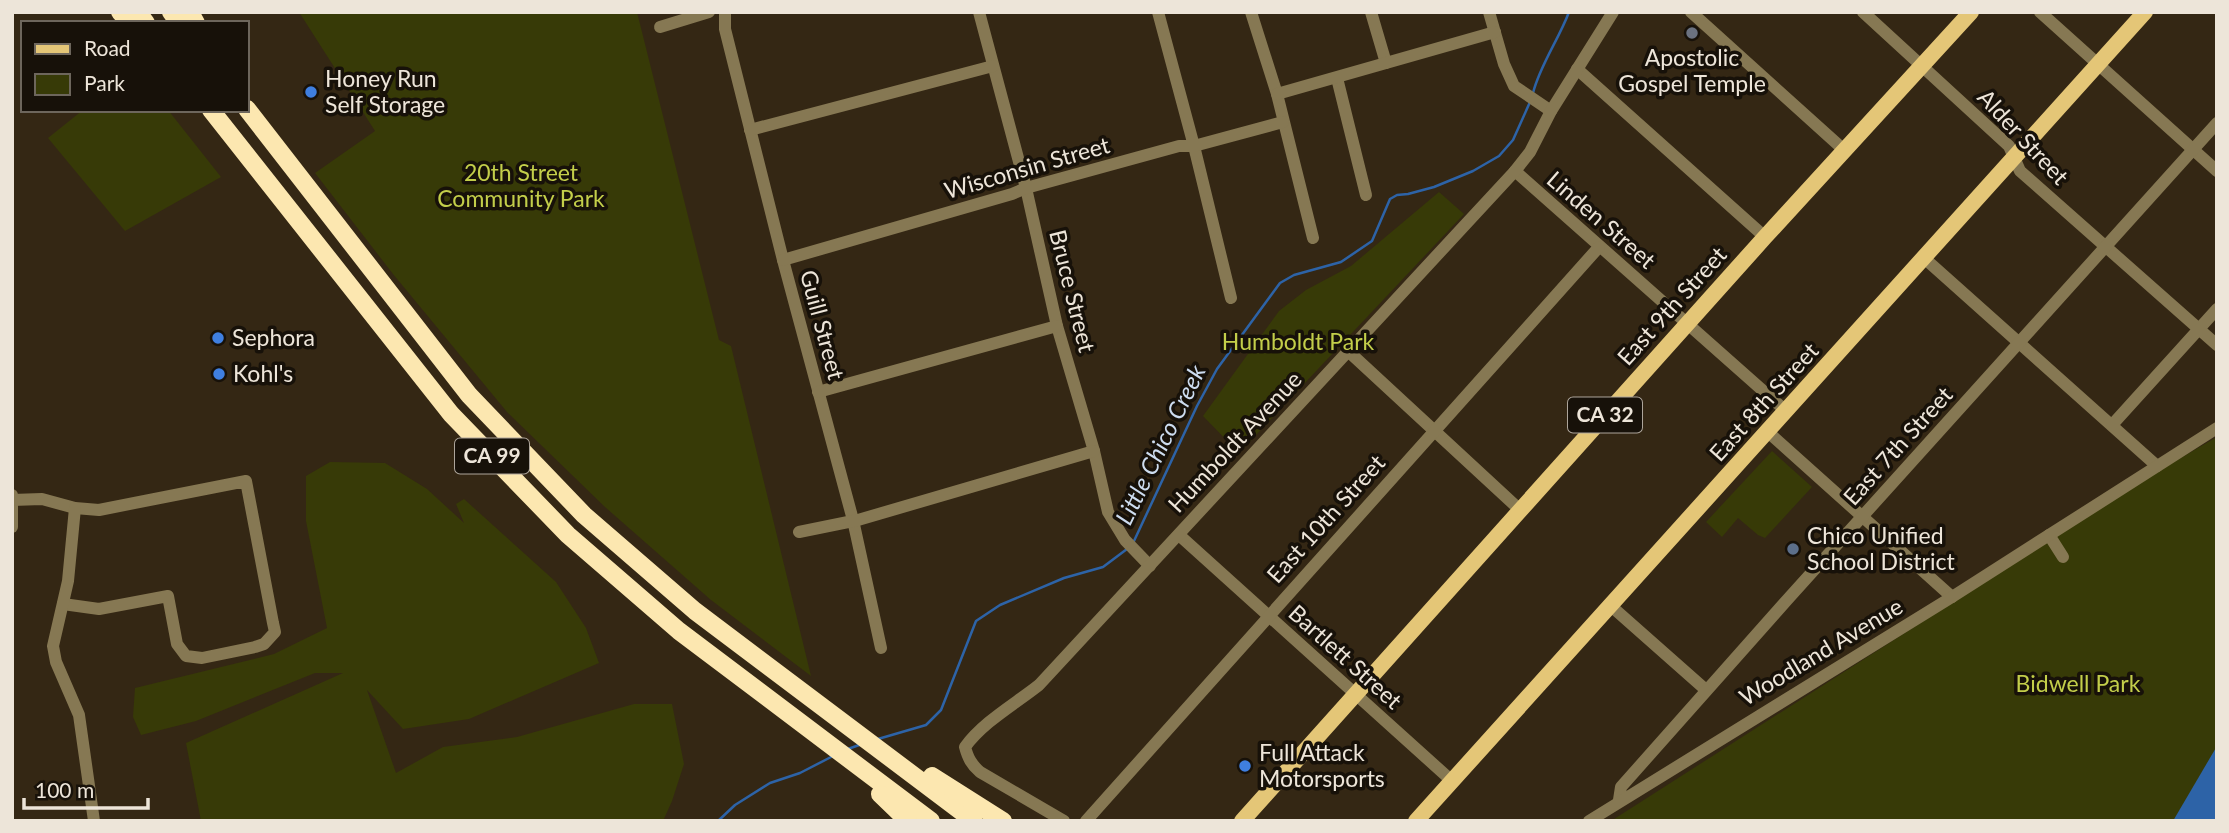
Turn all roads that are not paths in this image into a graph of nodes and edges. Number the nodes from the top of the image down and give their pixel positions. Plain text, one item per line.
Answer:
1 (709, 12) edge
2 (724, 12) edge
3 (979, 12) edge
4 (1158, 12) edge
5 (1251, 12) edge
6 (1371, 12) edge
7 (1489, 12) edge
8 (1613, 12) edge
9 (1691, 12) edge
10 (1863, 12) edge
11 (1971, 12) edge
12 (2040, 12) edge
13 (2145, 12) edge
14 (660, 27) dead end
15 (1495, 32) junction
16 (1385, 63) junction
17 (1921, 64) junction
18 (2097, 65) junction
19 (993, 66) junction
20 (1577, 69) junction
21 (1337, 78) junction
22 (1277, 94) junction
23 (248, 110) edge
24 (1551, 111) junction
25 (213, 112) edge
26 (1283, 122) junction
27 (2217, 123) edge
28 (750, 130) junction
29 (1194, 146) junction
30 (1844, 150) junction
31 (2193, 150) junction
32 (2014, 157) junction
33 (1515, 171) junction
34 (2217, 171) edge
35 (1026, 188) junction
36 (1366, 195) dead end
37 (1765, 237) junction
38 (1313, 239) dead end
39 (2106, 246) junction
40 (1599, 247) junction
41 (1923, 257) junction
42 (783, 260) junction
43 (1231, 298) dead end
44 (2217, 309) edge
45 (1688, 324) junction
46 (1057, 326) junction
47 (2199, 329) junction
48 (2019, 344) junction
49 (2217, 345) edge
50 (1348, 351) junction
51 (818, 392) junction
52 (1786, 411) junction
53 (2112, 425) junction
54 (2217, 428) edge
55 (1434, 430) junction
56 (1768, 432) junction
57 (1094, 451) junction
58 (2157, 466) junction
59 (12, 499) edge
60 (75, 508) junction
61 (1520, 510) junction
62 (1863, 516) junction
63 (853, 520) junction
64 (12, 527) edge
65 (799, 532) dead end
66 (1179, 535) junction
67 (2049, 535) junction
68 (2063, 557) dead end
69 (1146, 563) junction
70 (1952, 597) junction
71 (63, 604) junction
72 (1611, 606) junction
73 (1268, 616) junction
74 (881, 648) dead end
75 (1706, 690) junction
76 (1356, 695) junction
77 (890, 752) junction
78 (858, 765) junction
79 (1452, 781) junction
80 (1619, 800) junction
81 (1592, 820) edge
82 (93, 821) edge
83 (908, 821) edge
84 (931, 821) edge
85 (974, 821) edge
86 (1003, 821) edge
87 (1064, 821) edge
88 (1086, 821) edge
89 (1242, 821) edge
90 (1416, 821) edge

1 - 14 street
2 - 28 street, Guill Street
3 - 19 street, Bruce Street
4 - 29 street
5 - 22 street
6 - 16 street
7 - 15 street
8 - 20 street, Humboldt Avenue
9 - 30 street
10 - 17 street, Alder Street
11 - 17 main road, East 9th Street / CA 32
12 - 18 street
13 - 18 main road, East 8th Street
15 - 16 street
15 - 24 street
16 - 21 street
17 - 30 main road, East 9th Street / CA 32
17 - 32 street, Alder Street
18 - 31 street
18 - 32 main road, East 8th Street
19 - 28 street
19 - 35 street, Bruce Street
20 - 24 street, Humboldt Avenue
20 - 37 street
21 - 22 street
21 - 36 street
22 - 26 street
23 - 77 highway, CA 99
24 - 33 street, Humboldt Avenue
25 - 78 highway, CA 99
26 - 29 street, Wisconsin Street
26 - 38 street
27 - 31 street, East 7th Street
28 - 42 street, Guill Street
29 - 35 street, Wisconsin Street
29 - 43 street
30 - 37 main road, East 9th Street / CA 32
31 - 34 street
31 - 39 street, East 7th Street
32 - 39 street, Alder Street
32 - 41 main road, East 8th Street
33 - 40 street, Linden Street
33 - 50 street, Humboldt Avenue
35 - 42 street, Wisconsin Street
35 - 46 street, Bruce Street
37 - 45 main road, East 9th Street / CA 32
39 - 47 street, Alder Street
39 - 48 street, East 7th Street
40 - 45 street, Linden Street
40 - 55 street, East 10th Street
41 - 48 street
41 - 52 main road, East 8th Street
42 - 51 street, Guill Street
44 - 47 street
45 - 52 street, Linden Street
45 - 61 main road, East 9th Street / CA 32
46 - 51 street
46 - 57 street, Bruce Street
47 - 49 street, Alder Street
47 - 53 street
48 - 53 street
48 - 62 street, East 7th Street
50 - 55 street
50 - 66 street, Humboldt Avenue
51 - 63 street, Guill Street
52 - 56 main road, East 8th Street
53 - 58 street
54 - 58 street, Woodland Avenue
55 - 61 street
55 - 73 street, East 10th Street
56 - 62 street
56 - 72 main road, East 8th Street
57 - 63 street
57 - 69 street, Bruce Street
58 - 67 street, Woodland Avenue
59 - 60 street
59 - 64 street
60 - 71 street
60 - 71 street
61 - 76 main road, East 9th Street / CA 32
62 - 70 street
62 - 75 street, East 7th Street
63 - 65 street
63 - 74 street, Guill Street
66 - 69 street, Humboldt Avenue
66 - 73 street, Bartlett Street
67 - 68 street
67 - 70 street, Woodland Avenue
69 - 87 street, Humboldt Avenue
70 - 80 street, Woodland Avenue
71 - 82 street
72 - 75 street
72 - 79 main road, East 8th Street
73 - 76 street, Bartlett Street
73 - 88 street, East 10th Street
75 - 80 street, East 7th Street
76 - 79 street, Bartlett Street
76 - 89 main road, East 9th Street / CA 32
77 - 85 highway, CA 99
77 - 86 highway
78 - 83 highway
78 - 84 highway, CA 99
79 - 90 main road, East 8th Street
80 - 81 street, Woodland Avenue

